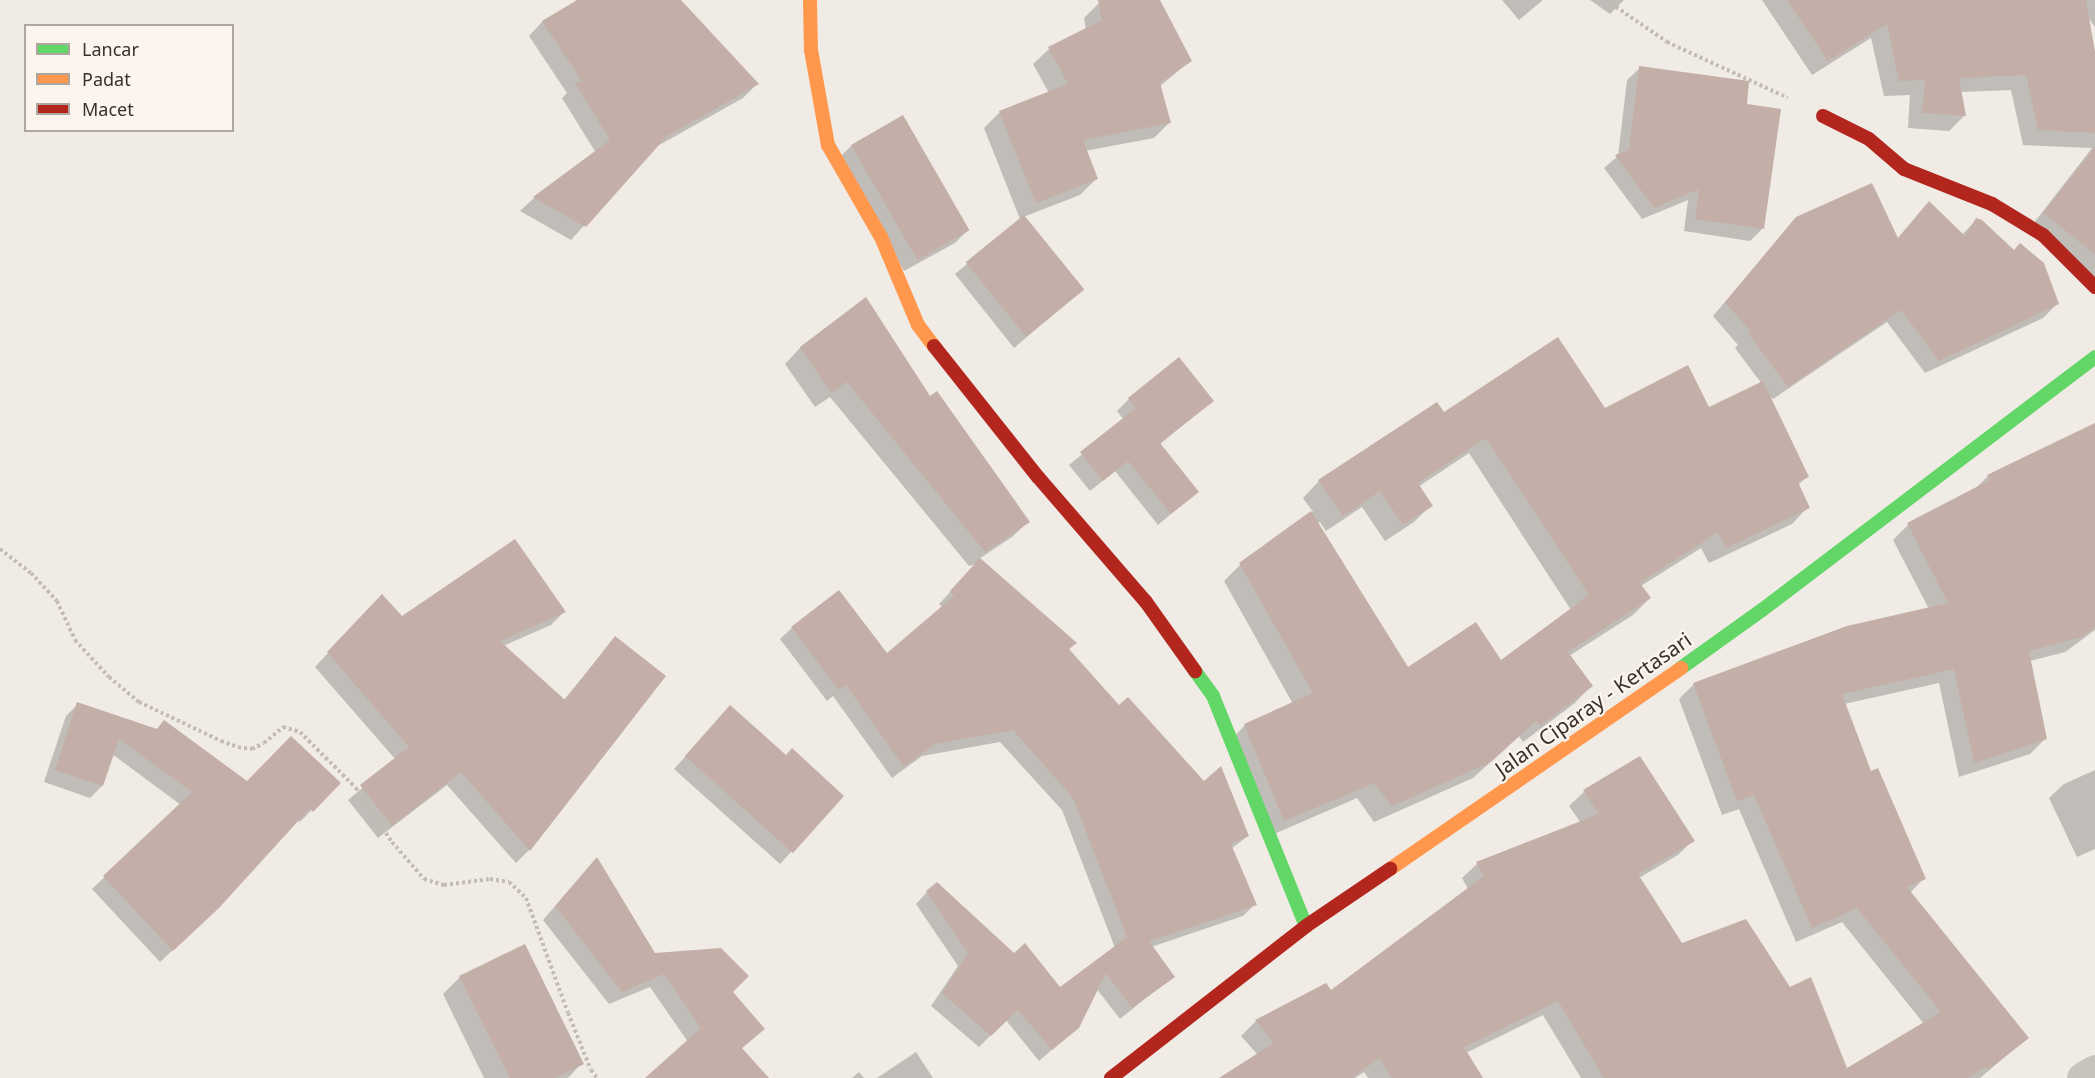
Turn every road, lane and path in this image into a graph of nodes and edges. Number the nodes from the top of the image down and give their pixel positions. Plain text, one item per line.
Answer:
1 (810, 0) edge
2 (1606, 0) edge
3 (1823, 116) joint
4 (2095, 287) edge
5 (2095, 357) edge
6 (0, 549) edge
7 (1306, 926) junction
8 (2095, 1071) edge
9 (597, 1078) edge
10 (1111, 1078) edge
11 (2083, 1078) edge

1 - 7 street
2 - 3 path
3 - 4 street
5 - 7 street, Jalan Ciparay - Kertasari
6 - 9 path
7 - 10 street, Jalan Ciparay - Kertasari
8 - 11 street

